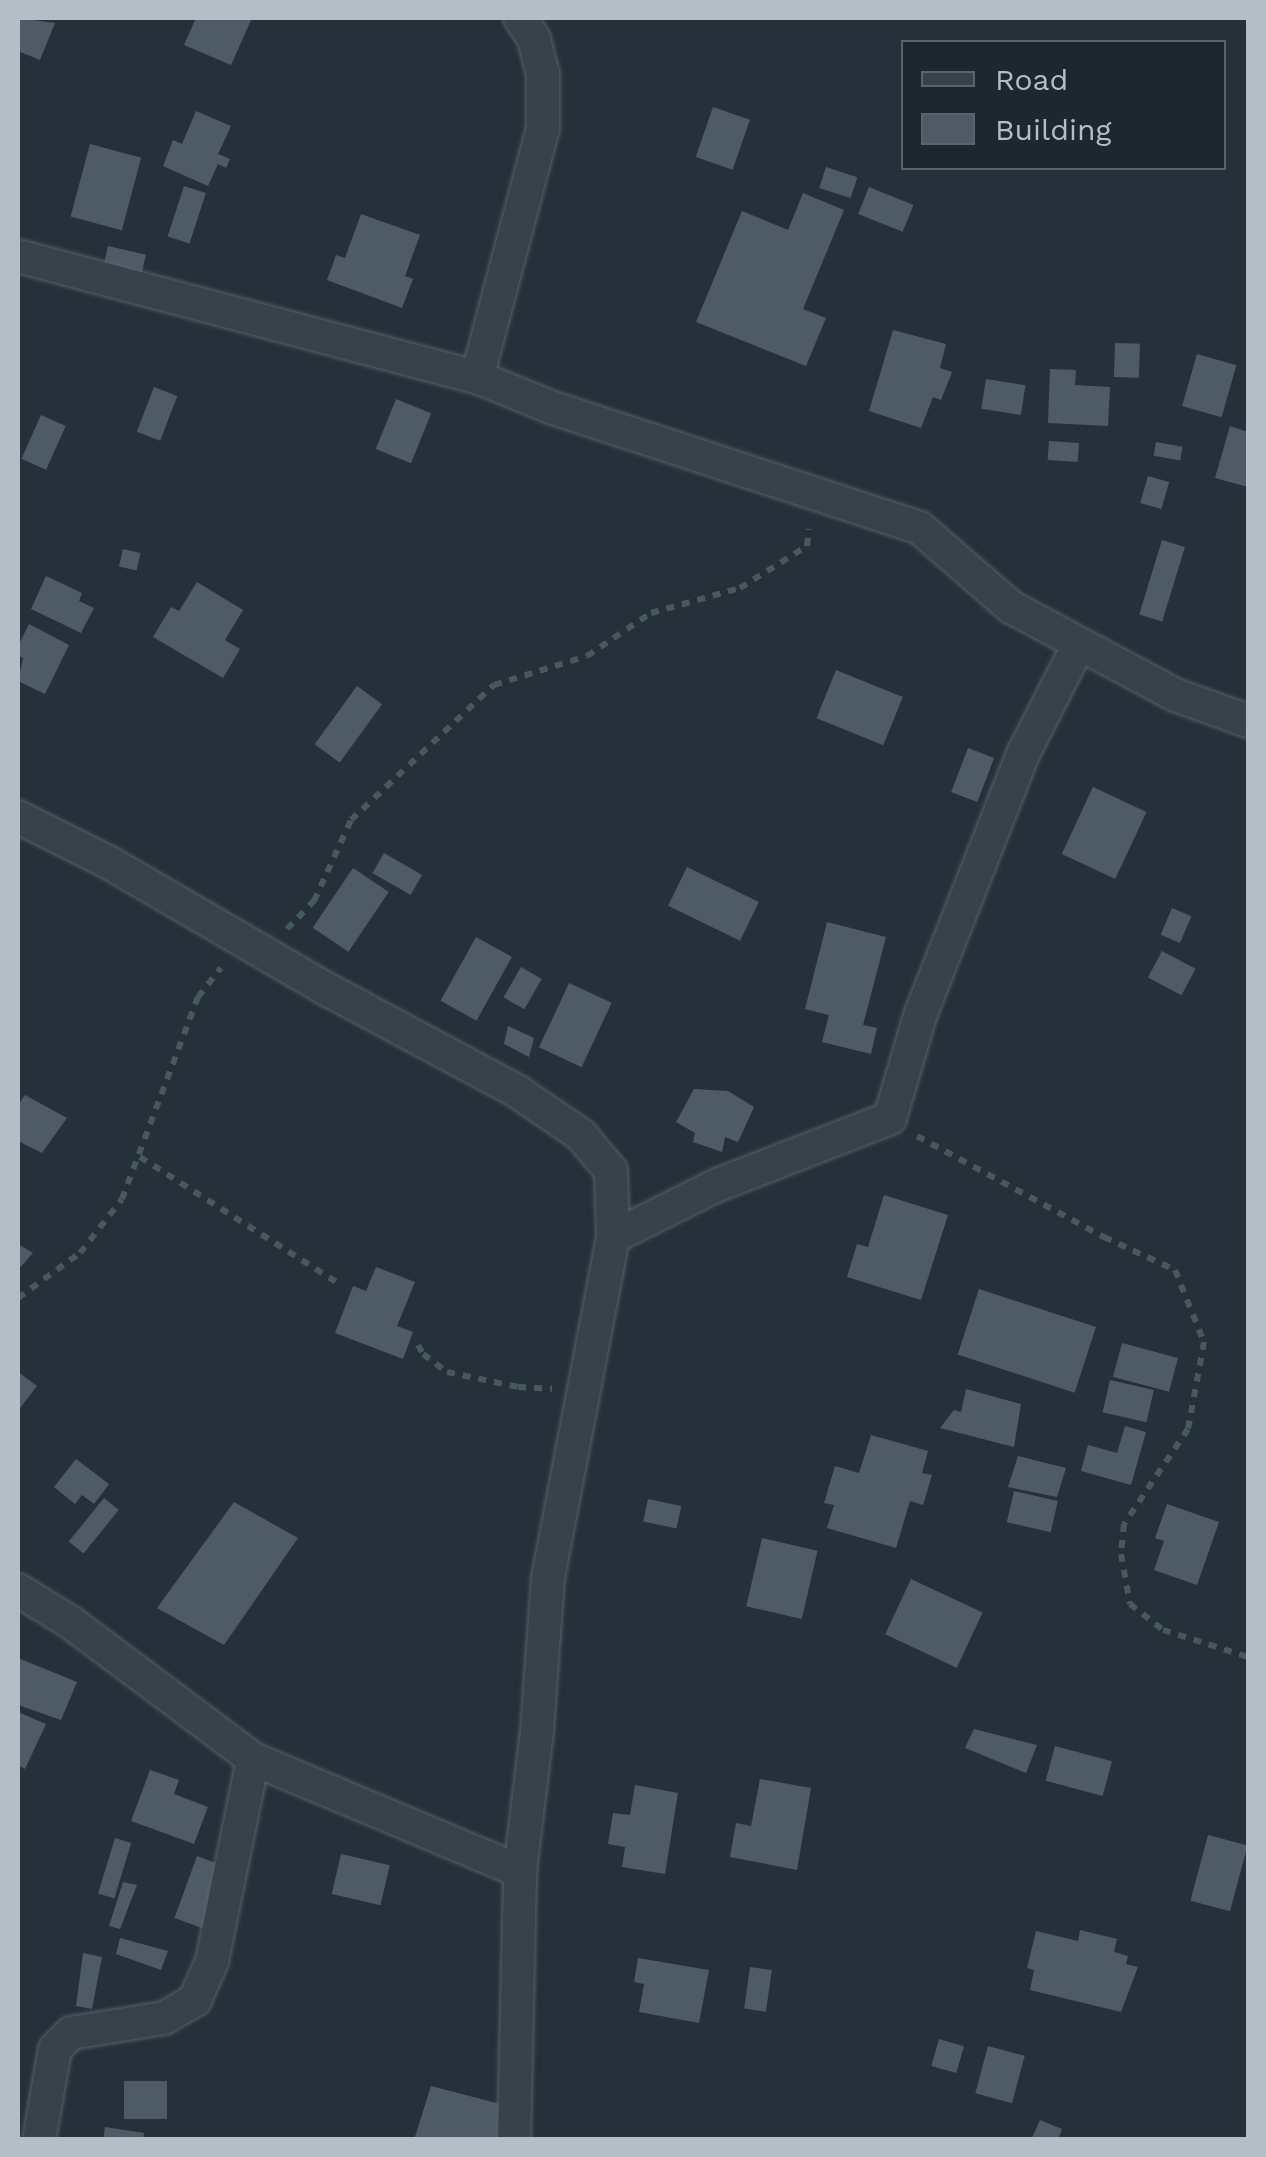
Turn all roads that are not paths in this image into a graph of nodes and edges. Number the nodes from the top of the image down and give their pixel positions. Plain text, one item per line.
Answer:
1 (520, 18) edge
2 (18, 256) edge
3 (477, 376) junction
4 (1079, 644) junction
5 (1248, 721) edge
6 (18, 817) edge
7 (614, 1237) junction
8 (18, 1590) edge
9 (253, 1759) junction
10 (520, 1872) junction
11 (40, 2140) edge
12 (514, 2140) edge

1 - 3 street
2 - 3 street
3 - 4 street
4 - 5 street
4 - 7 street
6 - 7 street
7 - 10 street
8 - 9 street
9 - 10 street
9 - 11 street
10 - 12 street

